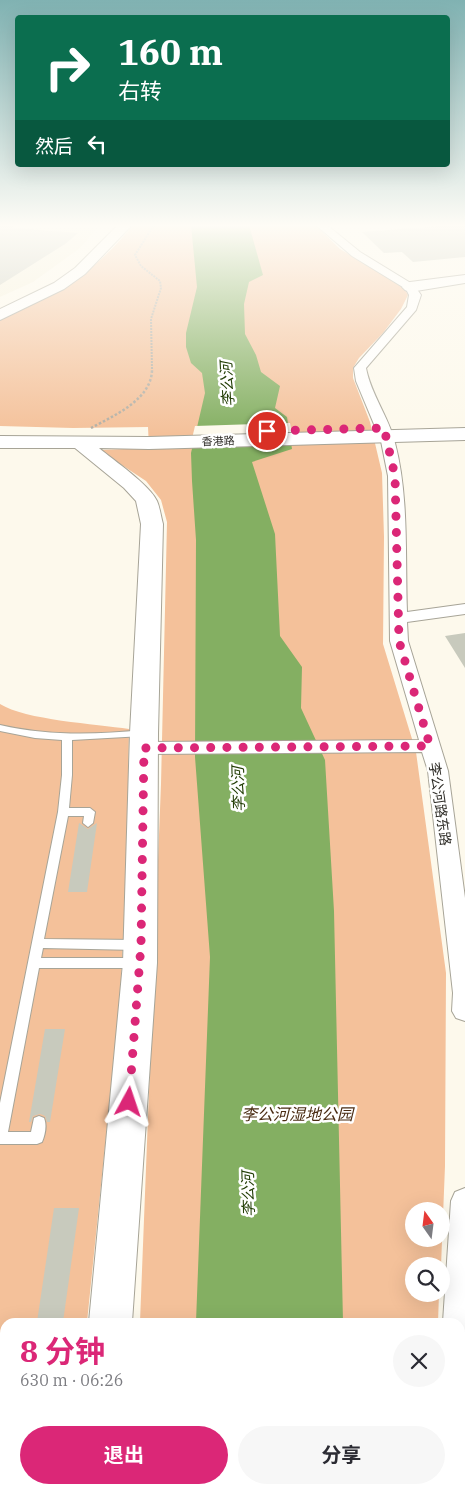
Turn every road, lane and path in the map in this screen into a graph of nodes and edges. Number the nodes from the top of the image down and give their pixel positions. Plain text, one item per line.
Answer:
1 (41, 295) edge
2 (159, 295) edge
3 (414, 295) edge
4 (0, 315) edge
5 (465, 427) edge
6 (384, 432) junction
7 (465, 434) edge
8 (0, 435) edge
9 (78, 439) junction
10 (0, 442) edge
11 (465, 609) edge
12 (398, 618) junction
13 (0, 728) edge
14 (67, 738) junction
15 (144, 741) junction
16 (430, 746) junction
17 (62, 812) junction
18 (88, 823) dead end
19 (38, 943) junction
20 (140, 954) junction
21 (34, 963) junction
22 (465, 1011) edge
23 (39, 1122) dead end
24 (0, 1138) edge
25 (465, 1201) edge
26 (110, 1318) edge
27 (459, 1318) edge

1 - 4 street
2 - 9 path
3 - 6 street, 李公河路东路
5 - 6 street, 香港路
6 - 7 street, 香港路
6 - 9 street, 香港路
6 - 12 street, 李公河路东路
8 - 9 street, 香港路
9 - 10 street, 香港路
9 - 15 street
11 - 12 street
12 - 16 street, 李公河路东路
13 - 14 lane
14 - 15 lane
14 - 17 lane
15 - 16 street
15 - 20 street
16 - 22 street, 李公河路东路
17 - 18 lane
17 - 19 lane
19 - 20 lane
19 - 21 lane
20 - 21 lane
20 - 26 street
21 - 24 lane
23 - 24 lane
25 - 27 street

